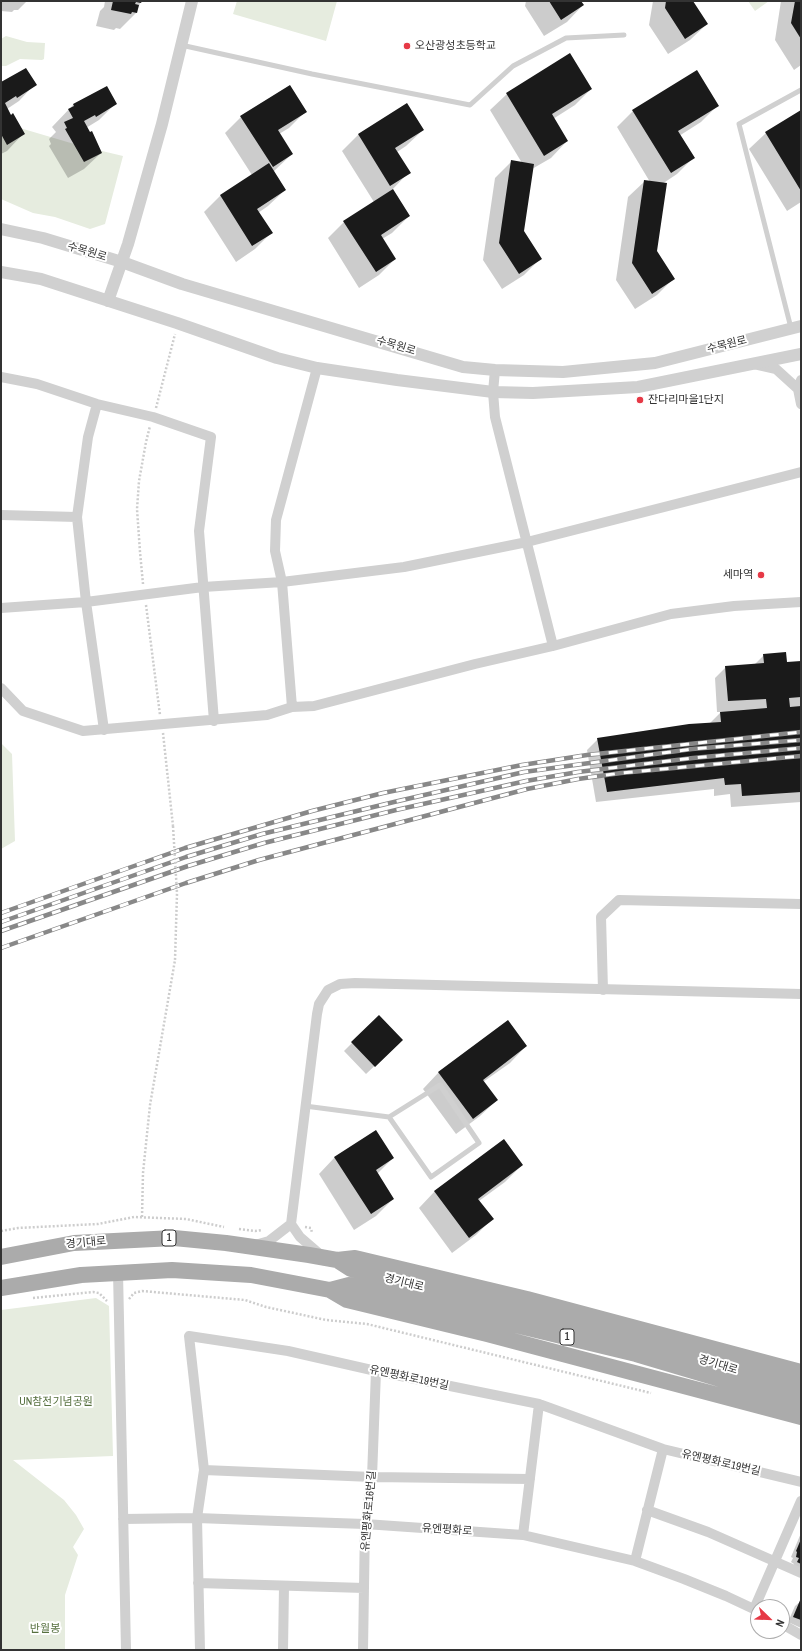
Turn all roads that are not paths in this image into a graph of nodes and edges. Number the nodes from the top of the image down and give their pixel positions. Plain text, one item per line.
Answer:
1 (192, 1) edge
2 (624, 35) dead end
3 (181, 45) junction
4 (801, 90) edge
5 (1, 229) edge
6 (122, 262) junction
7 (1, 272) edge
8 (108, 301) junction
9 (796, 327) edge
10 (801, 354) edge
11 (753, 364) junction
12 (317, 368) junction
13 (495, 370) junction
14 (1, 377) edge
15 (800, 384) edge
16 (493, 392) junction
17 (97, 404) junction
18 (801, 404) edge
19 (801, 472) edge
20 (1, 515) edge
21 (77, 517) junction
22 (527, 542) junction
23 (282, 582) junction
24 (203, 587) junction
25 (86, 602) junction
26 (801, 602) edge
27 (1, 608) edge
28 (553, 646) junction
29 (1, 688) edge
30 (292, 707) junction
31 (214, 721) junction
32 (104, 730) junction
33 (801, 904) edge
34 (603, 990) junction
35 (801, 994) edge
36 (305, 1106) junction
37 (389, 1117) junction
38 (291, 1224) junction
39 (251, 1246) junction
40 (1, 1257) edge
41 (331, 1259) junction
42 (118, 1272) junction
43 (1, 1288) edge
44 (330, 1290) junction
45 (376, 1371) junction
46 (801, 1372) edge
47 (801, 1388) edge
48 (801, 1403) edge
49 (539, 1404) junction
50 (801, 1417) edge
51 (663, 1449) junction
52 (204, 1470) junction
53 (372, 1477) junction
54 (530, 1479) junction
55 (801, 1482) edge
56 (801, 1501) edge
57 (647, 1510) junction
58 (197, 1518) junction
59 (123, 1519) junction
60 (365, 1524) junction
61 (523, 1535) junction
62 (775, 1560) junction
63 (635, 1562) junction
64 (801, 1573) edge
65 (198, 1583) junction
66 (284, 1586) junction
67 (364, 1588) junction
68 (760, 1599) edge
69 (750, 1607) edge
70 (790, 1629) edge
71 (801, 1635) edge
72 (126, 1650) edge
73 (200, 1650) edge
74 (283, 1650) edge
75 (363, 1650) edge

1 - 3 street
2 - 3 lane
3 - 6 street
4 - 9 lane
5 - 6 street, 수목원로
6 - 8 street
6 - 13 street, 수목원로
7 - 8 street
8 - 12 street
9 - 13 street, 수목원로
10 - 11 street
11 - 15 street
11 - 16 street
12 - 16 street
12 - 23 street
13 - 16 street
14 - 17 street
15 - 18 street
16 - 22 street
17 - 21 street
17 - 24 street
19 - 22 street
20 - 21 street
21 - 25 street
22 - 23 street
22 - 28 street
23 - 24 street
23 - 30 street
24 - 25 street
24 - 31 street
25 - 27 street
25 - 32 street
26 - 28 street
28 - 30 street
29 - 32 street
30 - 31 street
31 - 32 street
33 - 34 street
34 - 35 street
34 - 36 street
36 - 37 lane
36 - 38 street
37 - 37 lane
38 - 39 street
38 - 41 street
39 - 40 main road, 경기대로 / 1
39 - 41 main road, 경기대로 / 1
41 - 46 main road
41 - 47 main road, 경기대로 / 1
42 - 43 main road, 경기대로 / 1
42 - 44 main road, 경기대로 / 1
42 - 59 street
44 - 48 main road, 경기대로 / 1
44 - 50 main road
45 - 49 street, 유엔평화로19번길
45 - 52 street, 유엔평화로19번길
45 - 53 street, 유엔평화로16번길
49 - 51 street, 유엔평화로19번길
49 - 54 street
51 - 55 street, 유엔평화로19번길
51 - 57 street
52 - 53 street
52 - 58 street, 유엔평화로19번길
53 - 54 street
53 - 60 street, 유엔평화로16번길
54 - 61 street
56 - 62 street
57 - 62 street
57 - 63 street
58 - 59 street, 유엔평화로
58 - 60 street, 유엔평화로
58 - 65 street, 유엔평화로19번길
59 - 72 street
60 - 61 street, 유엔평화로
60 - 67 street, 유엔평화로16번길
61 - 63 street, 유엔평화로
62 - 64 street
62 - 68 street
63 - 69 street, 유엔평화로
65 - 66 street
65 - 73 street, 유엔평화로19번길
66 - 67 street
66 - 74 street
67 - 75 street, 유엔평화로16번길
70 - 71 street

